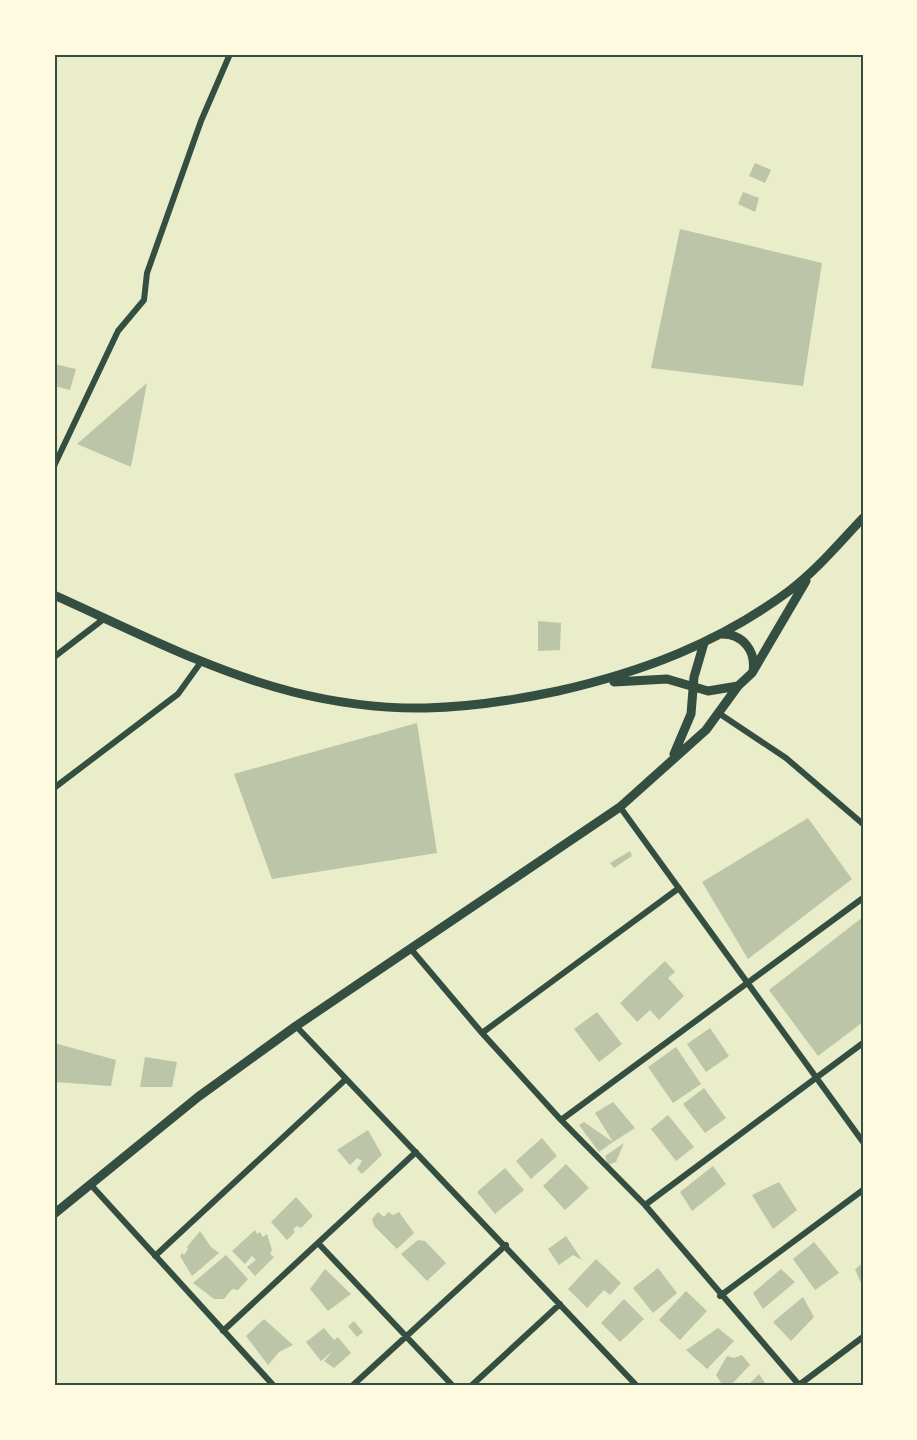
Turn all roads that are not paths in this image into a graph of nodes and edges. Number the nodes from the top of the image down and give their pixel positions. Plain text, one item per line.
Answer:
1 (230, 54) edge
2 (54, 466) edge
3 (863, 518) edge
4 (810, 574) junction
5 (54, 595) edge
6 (105, 618) junction
7 (721, 634) junction
8 (704, 643) junction
9 (54, 657) edge
10 (201, 662) junction
11 (752, 673) junction
12 (592, 683) junction
13 (738, 686) junction
14 (693, 687) junction
15 (720, 714) junction
16 (668, 763) junction
17 (54, 788) edge
18 (620, 807) junction
19 (863, 824) edge
20 (679, 888) junction
21 (863, 898) edge
22 (409, 948) junction
23 (747, 983) junction
24 (296, 1026) junction
25 (482, 1033) junction
26 (863, 1043) edge
27 (817, 1077) junction
28 (345, 1079) junction
29 (561, 1120) junction
30 (863, 1142) edge
31 (416, 1152) junction
32 (91, 1185) junction
33 (863, 1190) edge
34 (645, 1205) junction
35 (54, 1214) edge
36 (318, 1243) junction
37 (506, 1245) junction
38 (155, 1256) junction
39 (720, 1296) junction
40 (560, 1304) junction
41 (223, 1331) junction
42 (406, 1336) junction
43 (863, 1337) edge
44 (799, 1385) edge
45 (274, 1386) edge
46 (352, 1386) edge
47 (453, 1386) edge
48 (471, 1386) edge
49 (637, 1386) edge

1 - 2 street
3 - 4 main road
4 - 7 main road
4 - 11 main road
5 - 6 main road
6 - 9 street
6 - 10 main road
7 - 8 main road
7 - 11 main road
8 - 12 main road
8 - 14 main road
10 - 12 main road
10 - 17 street
11 - 13 main road
12 - 14 main road
13 - 14 main road
13 - 15 main road
14 - 16 main road
15 - 16 main road
15 - 19 street
16 - 18 main road
18 - 20 street
18 - 22 main road
20 - 23 street
20 - 25 street
21 - 23 street
22 - 24 main road
22 - 25 street
23 - 27 street
23 - 29 street
24 - 28 street
24 - 32 main road
25 - 29 street
26 - 27 street
27 - 30 street
27 - 34 street
28 - 31 street
28 - 38 street
29 - 34 street
31 - 36 street
31 - 37 street
32 - 35 main road
32 - 38 street
33 - 39 street
34 - 39 street
36 - 41 street
36 - 42 street
37 - 40 street
37 - 42 street
38 - 41 street
39 - 44 street
40 - 48 street
40 - 49 street
41 - 45 street
42 - 46 street
42 - 47 street
43 - 44 street

